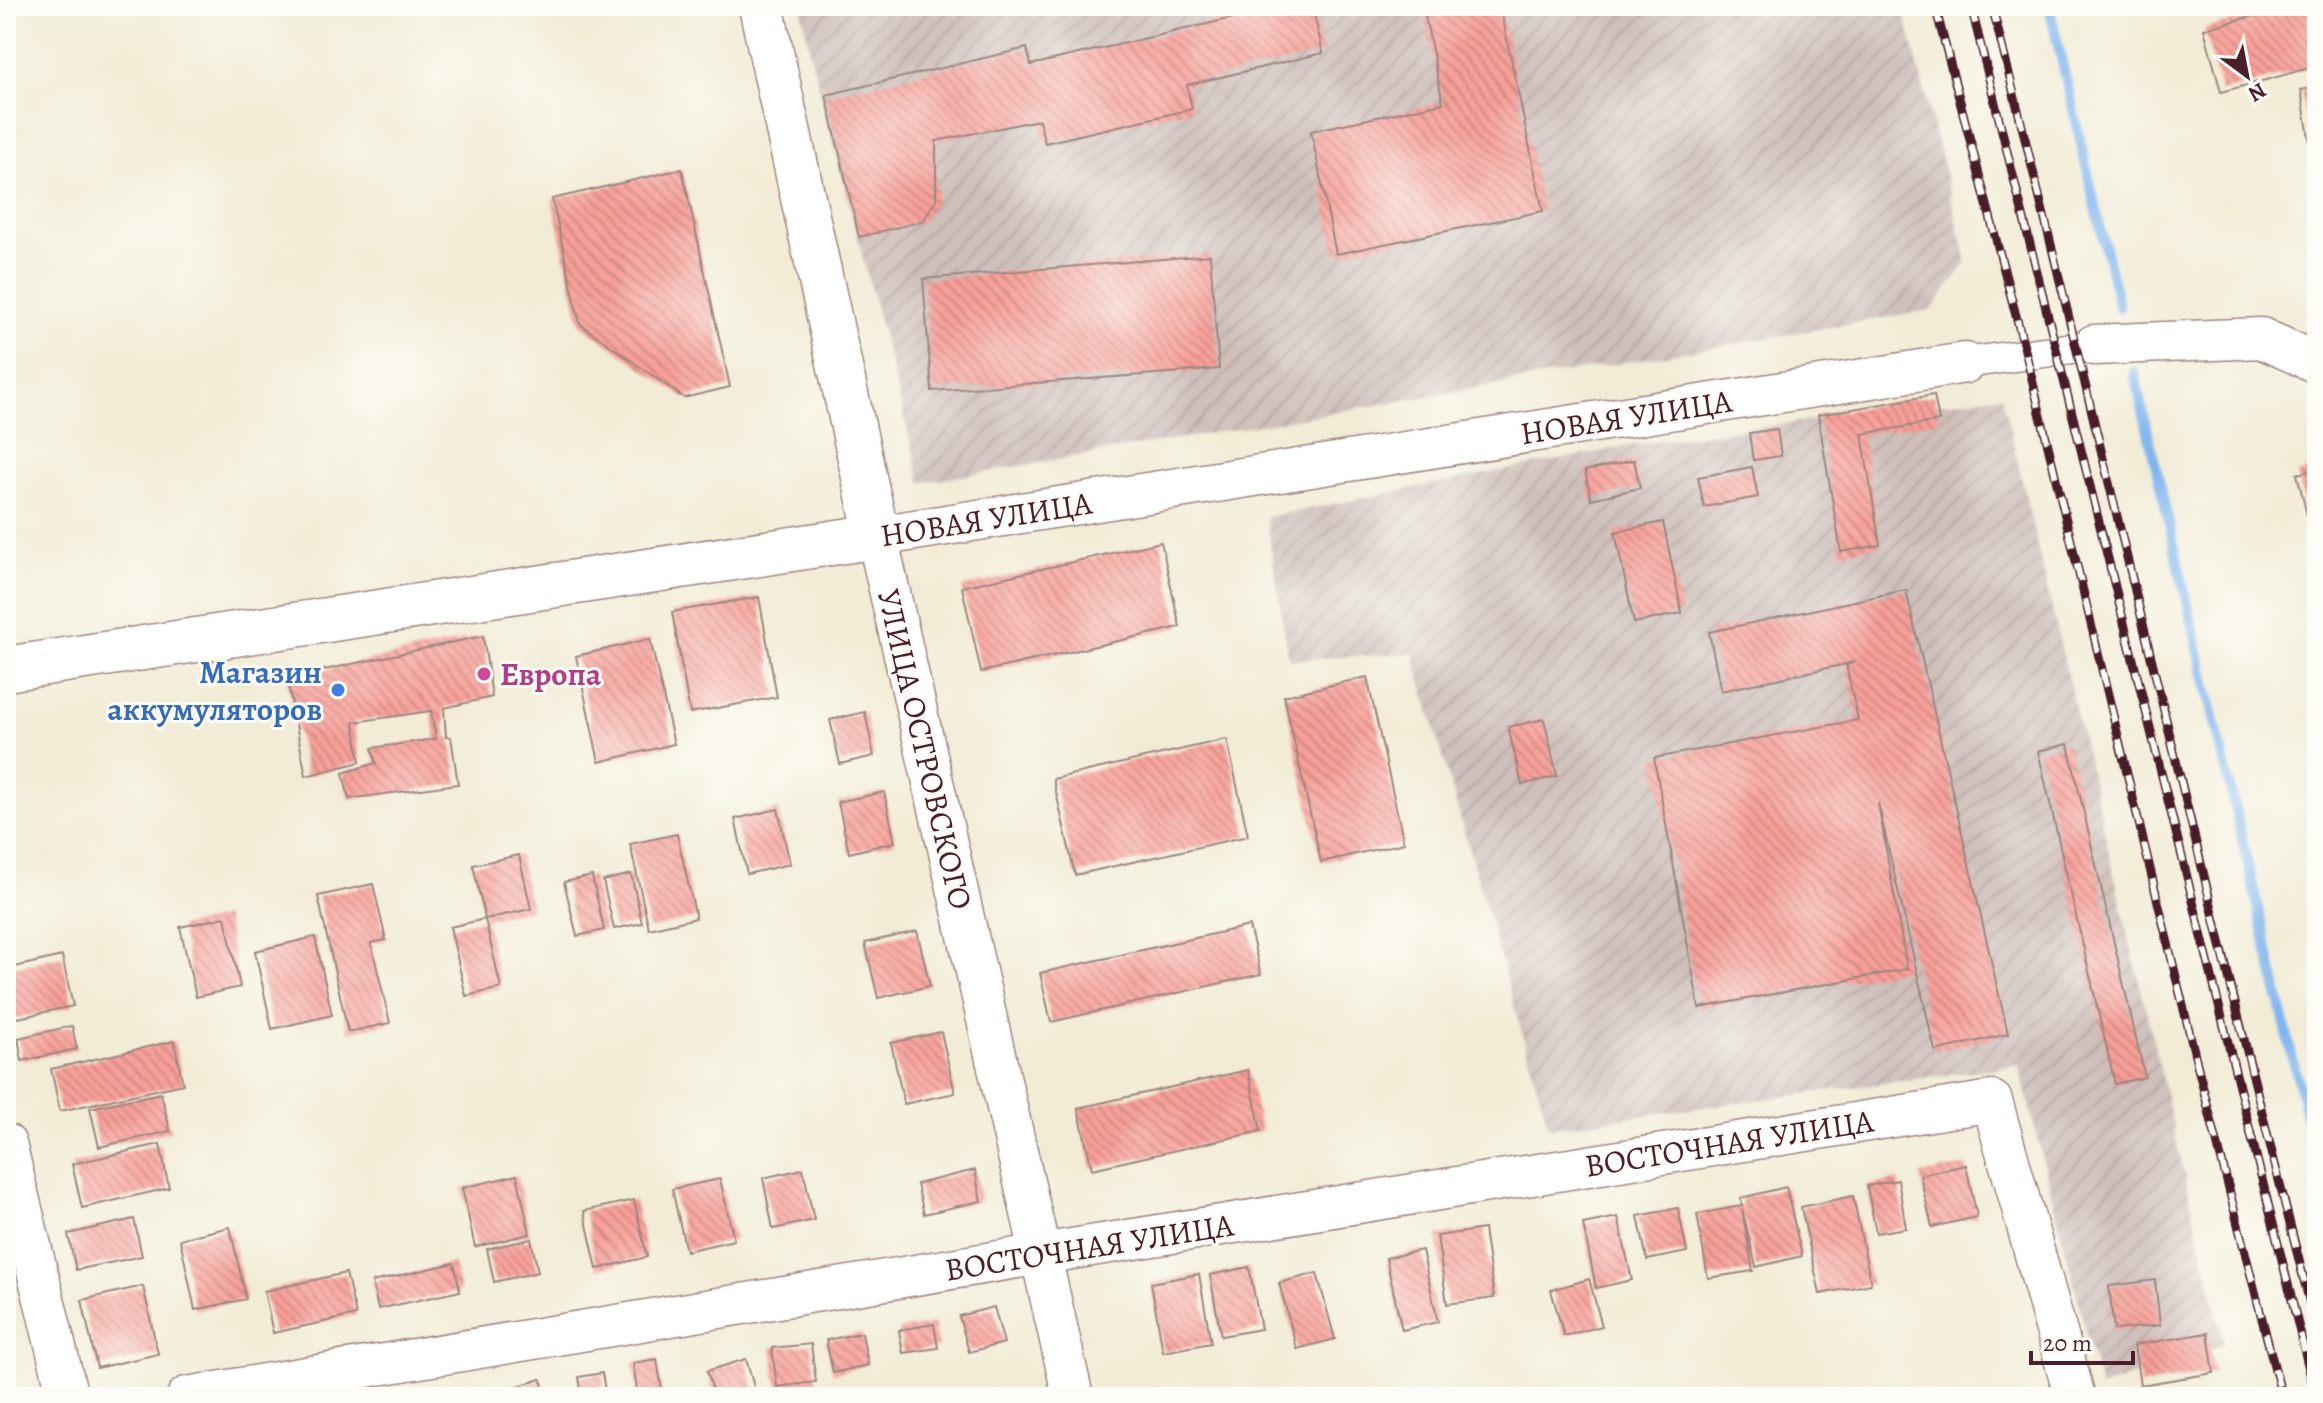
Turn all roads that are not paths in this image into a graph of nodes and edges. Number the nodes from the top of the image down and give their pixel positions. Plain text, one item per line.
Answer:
1 (761, 6) edge
2 (2094, 345) joint
3 (1965, 363) joint
4 (2317, 363) edge
5 (877, 536) junction
6 (6, 669) edge
7 (6, 1144) edge
8 (1041, 1254) junction
9 (68, 1397) edge
10 (187, 1397) edge
11 (1073, 1397) edge
12 (2075, 1397) edge

1 - 5 street, УЛИЦА ОСТРОВСКОГО
2 - 3 street
2 - 4 street
3 - 5 street, НОВАЯ УЛИЦА
5 - 6 street, НОВАЯ УЛИЦА
5 - 8 street, УЛИЦА ОСТРОВСКОГО
7 - 9 street
8 - 10 street, ВОСТОЧНАЯ УЛИЦА
8 - 11 street, УЛИЦА ОСТРОВСКОГО
8 - 12 street, ВОСТОЧНАЯ УЛИЦА

